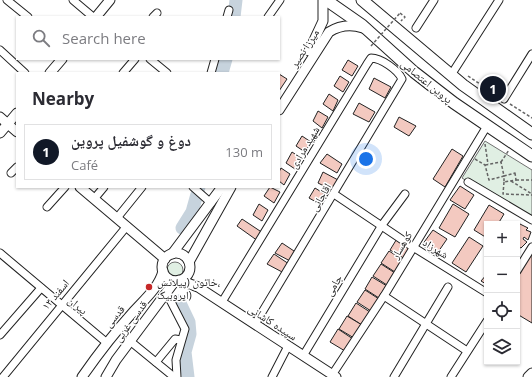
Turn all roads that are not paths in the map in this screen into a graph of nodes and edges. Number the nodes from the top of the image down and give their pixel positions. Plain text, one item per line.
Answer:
1 (7, 0) edge
2 (73, 0) edge
3 (110, 0) edge
4 (280, 0) edge
5 (323, 0) edge
6 (326, 0) edge
7 (434, 0) edge
8 (499, 0) edge
9 (366, 2) edge
10 (27, 16) edge
11 (97, 16) edge
12 (269, 16) edge
13 (416, 28) dead end
14 (366, 29) junction
15 (319, 40) junction
16 (0, 50) edge
17 (532, 54) edge
18 (15, 60) edge
19 (61, 60) edge
20 (134, 60) edge
21 (151, 60) edge
22 (215, 60) edge
23 (367, 64) joint
24 (24, 72) edge
25 (53, 72) edge
26 (124, 72) edge
27 (166, 72) edge
28 (211, 72) edge
29 (454, 72) junction
30 (280, 97) edge
31 (504, 99) road end
32 (280, 108) edge
33 (16, 114) edge
34 (0, 117) edge
35 (8, 124) junction
36 (484, 129) junction
37 (16, 131) edge
38 (0, 134) edge
39 (532, 134) edge
40 (532, 156) edge
41 (16, 168) edge
42 (11, 173) dead end
43 (468, 182) dead end
44 (64, 188) edge
45 (81, 188) edge
46 (103, 188) edge
47 (141, 188) edge
48 (195, 188) edge
49 (222, 188) edge
50 (230, 188) edge
51 (334, 194) junction
52 (405, 194) dead end
53 (94, 199) junction
54 (215, 201) junction
55 (47, 207) dead end
56 (117, 218) junction
57 (532, 220) edge
58 (382, 225) junction
59 (127, 226) junction
60 (414, 247) junction
61 (532, 247) edge
62 (0, 253) edge
63 (168, 256) junction
64 (190, 265) junction
65 (520, 266) edge
66 (164, 271) junction
67 (177, 280) junction
68 (198, 287) junction
69 (448, 287) dead end
70 (41, 288) junction
71 (484, 291) edge
72 (166, 292) junction
73 (384, 296) junction
74 (222, 302) junction
75 (61, 305) junction
76 (255, 324) junction
77 (426, 324) junction
78 (484, 325) edge
79 (0, 335) edge
80 (181, 340) junction
81 (130, 341) junction
82 (107, 343) junction
83 (288, 346) junction
84 (467, 351) junction
85 (303, 356) junction
86 (156, 362) junction
87 (532, 373) edge
88 (334, 376) edge
89 (2, 377) edge
90 (82, 377) edge
91 (106, 377) edge
92 (174, 377) edge
93 (177, 377) edge
94 (272, 377) edge
95 (394, 377) edge
96 (451, 377) edge
97 (528, 377) edge

1 - 10 street
2 - 11 street
3 - 11 street
4 - 12 street
5 - 15 street, میرزا نصیر
6 - 14 main road, پروین اعتصامی
7 - 13 street
8 - 29 street
9 - 29 main road, پروین اعتصامی
14 - 15 street, میرزا نصیر
14 - 36 main road, پروین اعتصامی
15 - 30 street, میرزا نصیر
15 - 32 street, میرزا نصیر
16 - 18 street
17 - 31 street
18 - 24 street
19 - 25 street
20 - 26 street
21 - 27 street
22 - 28 street
23 - 51 street, اقاجانی
23 - 74 street, شهید مرادی
29 - 39 main road, پروین اعتصامی
33 - 35 street
34 - 35 street
35 - 37 street
35 - 38 street
36 - 40 main road, پروین اعتصامی
36 - 60 street, کوهسار
41 - 42 street
43 - 57 street
44 - 55 street
45 - 53 street
46 - 53 street
47 - 56 street
48 - 54 street
49 - 54 street
50 - 54 street
51 - 58 street, شهرزاد
51 - 76 street, اقاجانی
52 - 58 street, جامی
53 - 56 street
54 - 63 street
54 - 64 street
56 - 59 street
58 - 60 street, شهرزاد
58 - 85 street, جامی
59 - 63 street
59 - 75 street, اسفند ۱۳
60 - 71 street, شهرزاد
60 - 73 street, کوهسار
61 - 65 street
62 - 70 street, پیران
63 - 64 street
63 - 66 street
64 - 67 street
64 - 68 street
66 - 67 street
66 - 82 street, قدسی
67 - 68 street, سپیده کاشانی
67 - 72 street, قدسی غربی
68 - 74 street, سپیده کاشانی
69 - 77 street
70 - 75 street, پیران
70 - 79 street
72 - 80 street
72 - 81 street, قدسی غربی
73 - 77 street
73 - 88 street, کوهسار
74 - 76 street, سپیده کاشانی
75 - 82 street, پیران
75 - 89 street, اسفند ۱۳
76 - 83 street, سپیده کاشانی
77 - 84 street
77 - 95 street
78 - 84 street
80 - 86 street
80 - 93 street
81 - 86 street
81 - 91 street, قدسی غربی
82 - 90 street, قدسی
83 - 85 street, سپیده کاشانی
83 - 94 street
84 - 96 street
85 - 88 street, سپیده کاشانی
86 - 92 street
87 - 97 street

